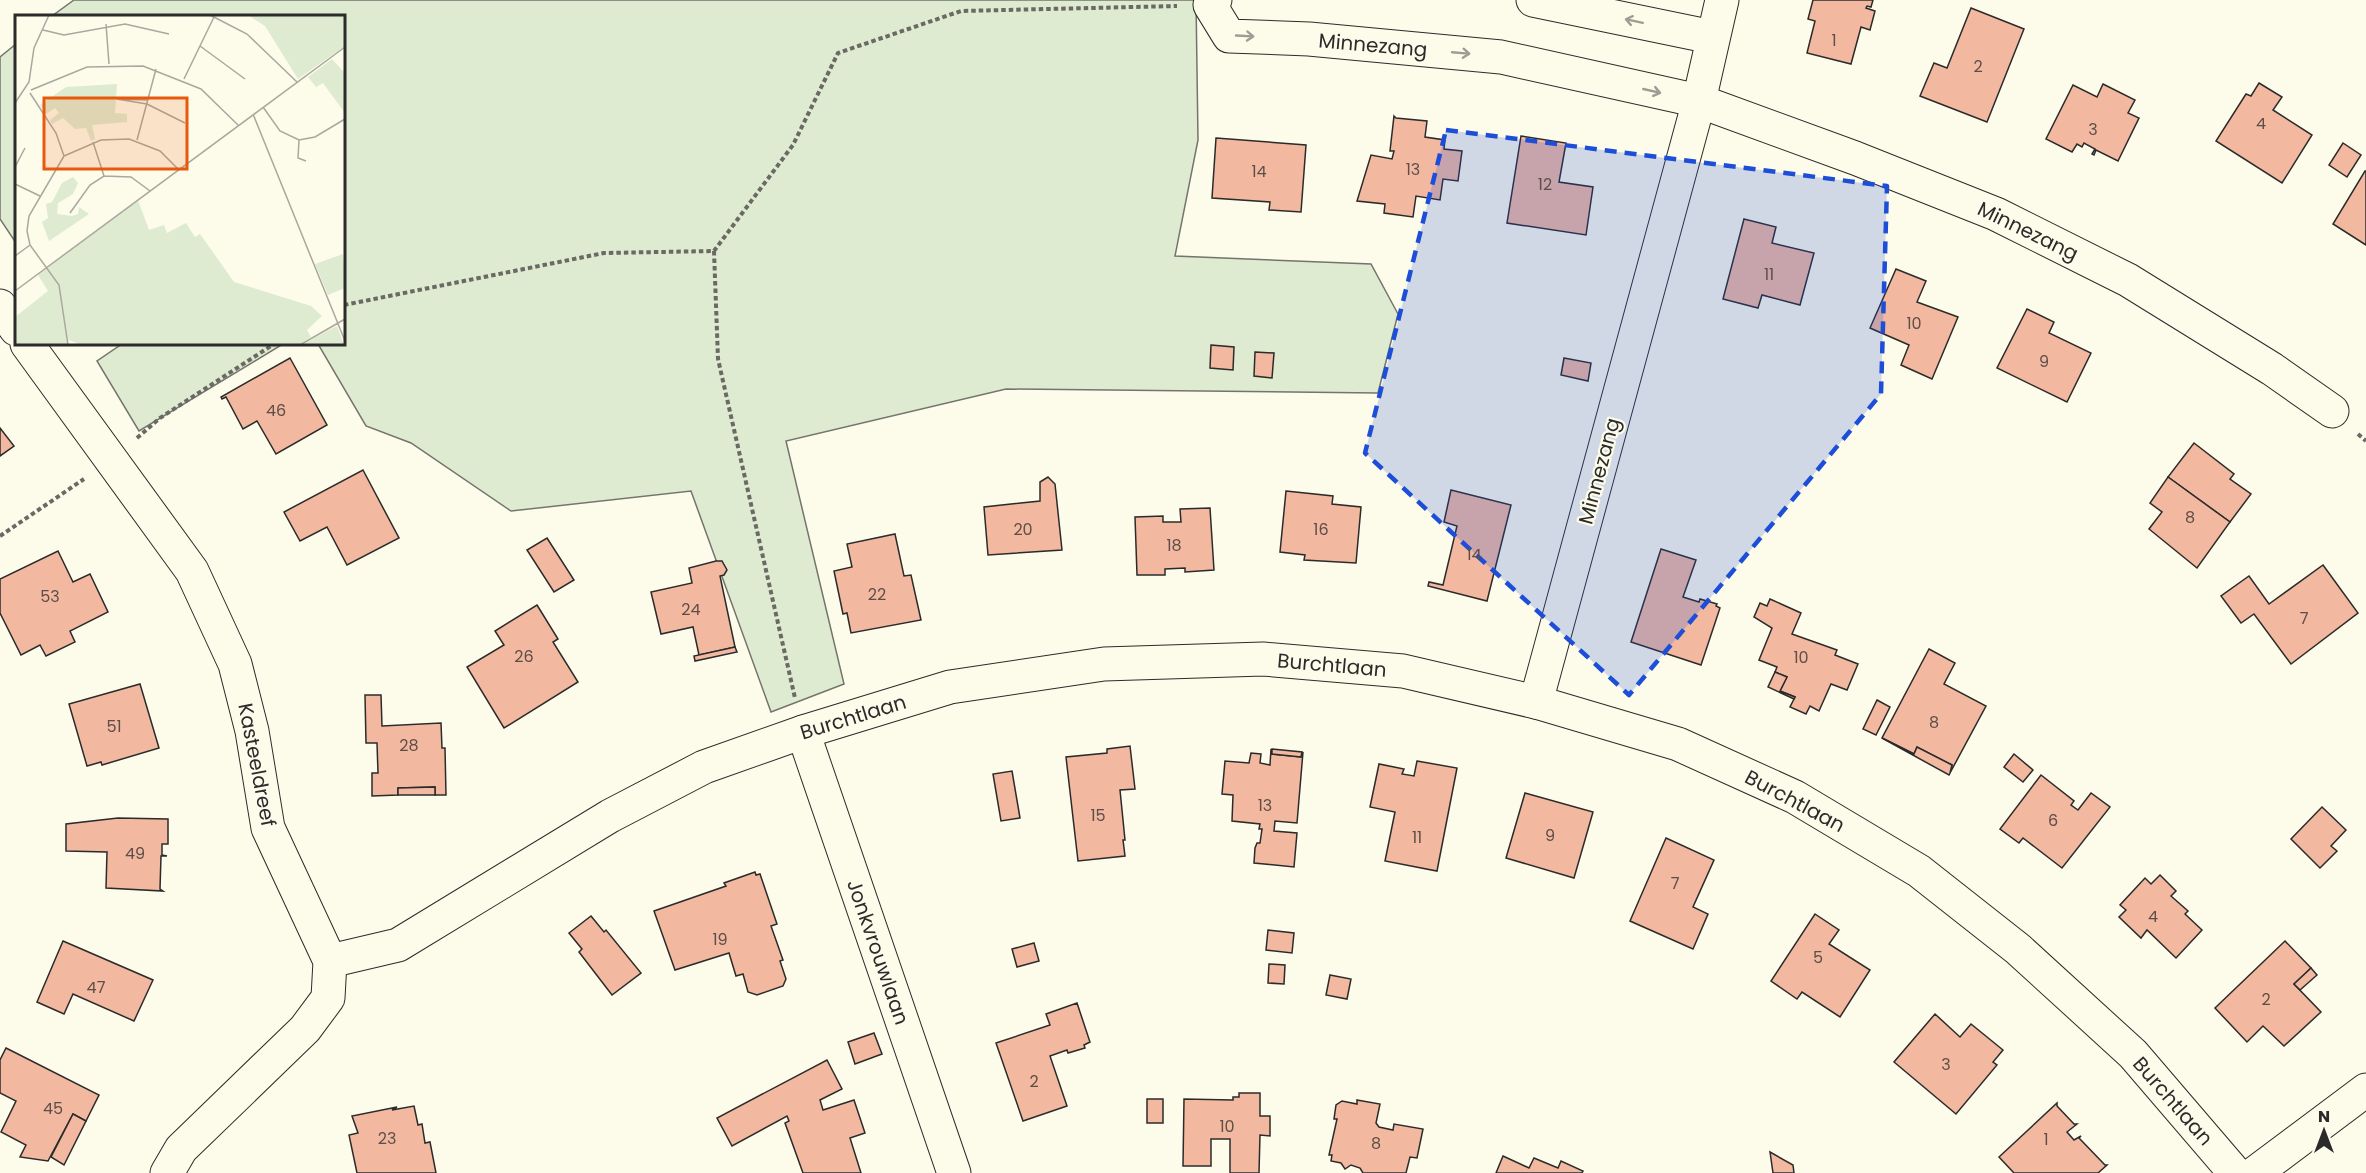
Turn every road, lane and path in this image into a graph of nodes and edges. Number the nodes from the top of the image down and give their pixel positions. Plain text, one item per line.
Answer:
1 (1533, 0) edge
2 (1722, 0) edge
3 (1213, 3) edge
4 (1712, 37) junction
5 (1699, 101) junction
6 (714, 251) junction
7 (345, 305) edge
8 (0, 306) edge
9 (15, 328) edge
10 (28, 345) edge
11 (272, 345) edge
12 (2332, 411) dead end
13 (111, 460) junction
14 (0, 536) edge
15 (1536, 702) junction
16 (803, 732) junction
17 (330, 961) junction
18 (2366, 1090) edge
19 (167, 1173) edge
20 (954, 1173) edge
21 (2235, 1173) edge
22 (2255, 1173) edge

4 -> 1 street
2 - 4 street, Minnezang
3 -> 5 street, Minnezang
3 - 6 path
4 - 5 street, Minnezang
5 - 12 street, Minnezang
5 - 15 street, Minnezang
6 - 7 path
6 - 16 path
8 - 9 street
10 - 13 street, Kasteeldreef
11 - 13 path
13 - 14 path
13 - 17 street, Kasteeldreef
15 - 16 street, Burchtlaan
15 - 21 street, Burchtlaan
16 - 17 street, Burchtlaan
16 - 20 street, Jonkvrouwlaan
17 - 19 street, Kasteeldreef
18 - 22 street

